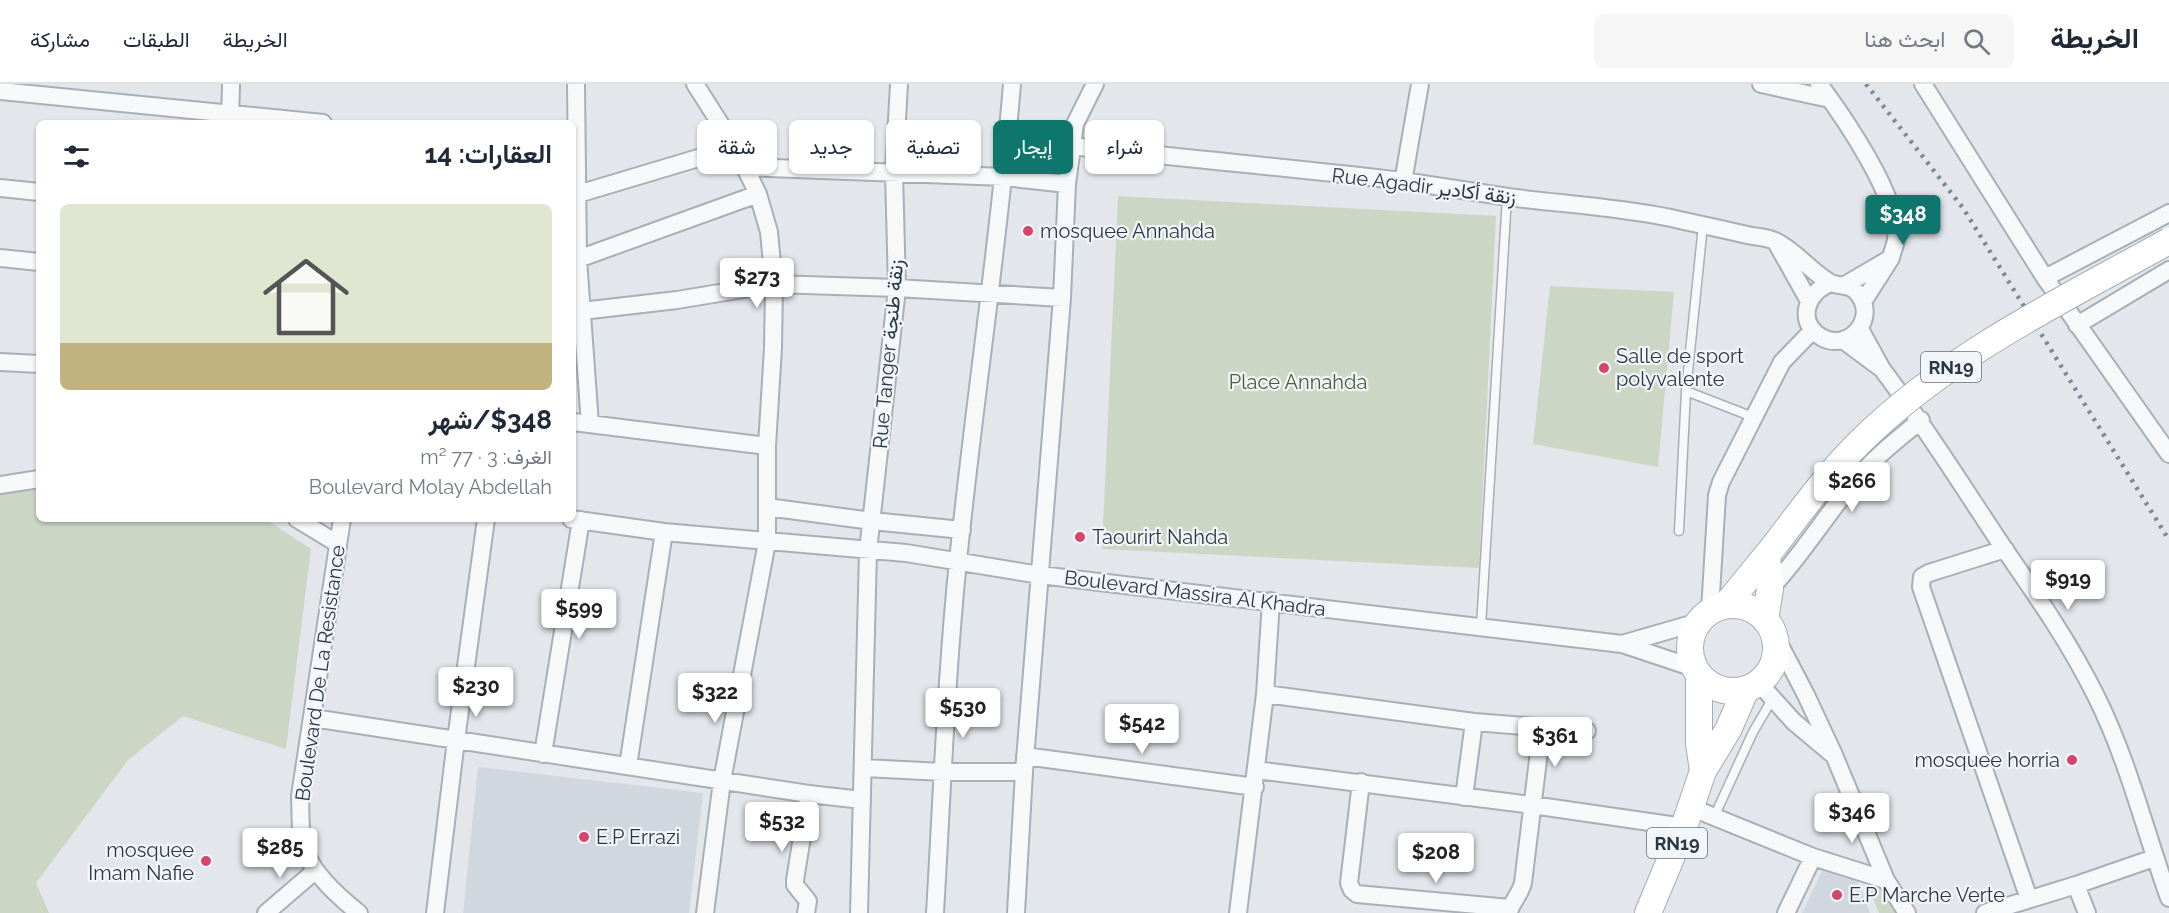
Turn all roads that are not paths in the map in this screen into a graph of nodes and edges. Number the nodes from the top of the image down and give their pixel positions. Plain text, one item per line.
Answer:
1 (231, 84) edge
2 (576, 84) edge
3 (695, 84) edge
4 (899, 84) edge
5 (1012, 84) edge
6 (1095, 84) edge
7 (1420, 84) edge
8 (1761, 84) edge
9 (1819, 84) edge
10 (1923, 84) edge
11 (0, 91) edge
12 (1830, 99) junction
13 (230, 118) edge
14 (267, 120) edge
15 (575, 120) edge
16 (718, 120) edge
17 (897, 120) edge
18 (1073, 137) edge
19 (1073, 146) edge
20 (697, 158) edge
21 (576, 164) edge
22 (777, 168) edge
23 (886, 171) edge
24 (749, 174) edge
25 (894, 174) edge
26 (949, 174) edge
27 (1068, 174) edge
28 (1004, 177) junction
29 (1403, 182) junction
30 (1067, 184) junction
31 (0, 188) edge
32 (36, 192) edge
33 (578, 194) junction
34 (758, 194) junction
35 (1507, 197) junction
36 (2169, 213) edge
37 (576, 225) edge
38 (1702, 225) junction
39 (1775, 241) junction
40 (2169, 242) edge
41 (576, 247) edge
42 (0, 258) edge
43 (1891, 258) junction
44 (578, 259) junction
45 (36, 262) edge
46 (2169, 270) edge
47 (2045, 278) junction
48 (774, 284) junction
49 (1838, 284) junction
50 (897, 288) junction
51 (989, 294) junction
52 (1062, 298) junction
53 (1809, 301) junction
54 (1863, 302) junction
55 (577, 312) edge
56 (2077, 325) junction
57 (1860, 329) junction
58 (1813, 330) junction
59 (1843, 340) junction
60 (0, 362) edge
61 (36, 364) edge
62 (1882, 369) junction
63 (1686, 391) junction
64 (1753, 417) junction
65 (1921, 420) junction
66 (581, 423) edge
67 (767, 446) junction
68 (2169, 454) edge
69 (36, 479) edge
70 (0, 485) edge
71 (767, 507) junction
72 (576, 520) edge
73 (872, 521) junction
74 (302, 522) edge
75 (342, 522) edge
76 (486, 522) edge
77 (576, 522) edge
78 (962, 530) junction
79 (1679, 531) dead end
80 (664, 532) junction
81 (767, 542) junction
82 (338, 544) junction
83 (2005, 549) junction
84 (1771, 550) junction
85 (868, 551) junction
86 (958, 562) junction
87 (1040, 575) junction
88 (1770, 589) junction
89 (1271, 601) junction
90 (1711, 612) junction
91 (1769, 626) junction
92 (1481, 627) junction
93 (1622, 644) junction
94 (1697, 671) junction
95 (1759, 690) junction
96 (1265, 693) junction
97 (313, 718) junction
98 (1474, 722) junction
99 (1542, 727) junction
100 (1587, 731) dead end
101 (456, 740) junction
102 (543, 754) junction
103 (1834, 755) junction
104 (1025, 764) junction
105 (628, 766) junction
106 (864, 768) junction
107 (1256, 770) junction
108 (1703, 771) junction
109 (943, 772) junction
110 (722, 781) junction
111 (1360, 782) junction
112 (1255, 787) junction
113 (809, 794) junction
114 (1464, 797) junction
115 (862, 800) junction
116 (1532, 805) junction
117 (1687, 817) junction
118 (1714, 817) junction
119 (1813, 857) junction
120 (2154, 858) junction
121 (315, 871) junction
122 (1886, 880) junction
123 (2076, 885) junction
124 (2169, 898) edge
125 (2029, 899) junction
126 (1509, 910) edge
127 (2005, 910) edge
128 (266, 913) edge
129 (359, 913) edge
130 (435, 913) edge
131 (705, 913) edge
132 (806, 913) edge
133 (860, 913) edge
134 (935, 913) edge
135 (1016, 913) edge
136 (1238, 913) edge
137 (1648, 913) edge
138 (1786, 913) edge
139 (1907, 913) edge
140 (1985, 913) edge
141 (2086, 913) edge

1 - 13 street
2 - 15 street
3 - 16 street
4 - 17 street, Rue Tanger زنقة طنجة
5 - 28 street
6 - 18 street
7 - 29 street
8 - 12 street
9 - 12 street
10 - 47 street
11 - 13 street
12 - 43 street
13 - 14 street
19 - 29 street, Rue Agadir زنقة أكادير
20 - 33 street
21 - 33 street
22 - 23 street
24 - 34 street
25 - 50 street, Rue Tanger زنقة طنجة
26 - 28 street
27 - 30 street
28 - 30 street
28 - 51 street
29 - 35 street, Rue Agadir زنقة أكادير
30 - 52 street
31 - 32 street
33 - 37 street
34 - 44 street
34 - 48 street
35 - 38 street, Rue Agadir زنقة أكادير
35 - 92 lane
36 - 47 street
38 - 39 street, Rue Agadir زنقة أكادير
38 - 63 lane
39 - 49 street
39 - 53 street
40 - 84 main road, RN19, bridge
41 - 44 street
42 - 45 street
43 - 49 street
43 - 54 street
44 - 55 street
46 - 56 street
47 - 56 street
48 - 50 street
48 - 55 street
48 - 67 street
49 - 53 street
49 - 54 street
50 - 51 street
50 - 73 street, Rue Tanger زنقة طنجة
51 - 52 street
51 - 78 street
52 - 87 street
53 - 58 street
54 - 57 street
55 - 66 street
56 - 68 street
57 - 59 street
57 - 62 street
58 - 59 street
58 - 64 street
59 - 62 street
60 - 61 street
62 - 65 street
63 - 64 lane
63 - 79 lane
64 - 90 street
65 - 83 street
65 - 88 street
66 - 67 street
67 - 71 street
69 - 70 street
71 - 73 street
71 - 81 street
72 - 80 street, Boulevard Massira Al Khadra
73 - 78 street
73 - 85 street, Rue Tanger زنقة طنجة
74 - 82 street
75 - 82 street, Boulevard De La Resistance
76 - 101 street
77 - 102 street
78 - 86 street
80 - 81 street, Boulevard Massira Al Khadra
80 - 105 street
81 - 85 street, Boulevard Massira Al Khadra
81 - 110 street
82 - 97 street, Boulevard De La Resistance
83 - 120 street
83 - 125 street
84 - 88 main road, RN19
84 - 90 main road, RN19
85 - 86 street, Boulevard Massira Al Khadra
85 - 106 street, Rue Tanger زنقة طنجة
86 - 87 street, Boulevard Massira Al Khadra
86 - 109 street
87 - 89 street, Boulevard Massira Al Khadra
87 - 104 street
88 - 91 main road, RN19
89 - 92 street, Boulevard Massira Al Khadra
89 - 96 street
90 - 91 main road
90 - 93 street
90 - 94 main road, RN19
91 - 95 main road, RN19
91 - 103 street
92 - 93 street, Boulevard Massira Al Khadra
93 - 94 street
94 - 95 main road
94 - 108 main road, RN19
95 - 103 street
95 - 108 main road, RN19
95 - 118 lane
96 - 98 street
96 - 107 street
97 - 101 street
97 - 121 street, Boulevard De La Resistance
98 - 99 street
98 - 114 street
99 - 100 street
99 - 116 street
101 - 102 street
101 - 130 street
102 - 105 street
103 - 122 street
104 - 109 street
104 - 112 street
104 - 135 street
105 - 110 street
106 - 109 street
106 - 115 street, Rue Tanger زنقة طنجة
107 - 111 street
107 - 112 street
108 - 117 main road, RN19
109 - 134 street
110 - 113 street
110 - 131 street
111 - 114 street
111 - 126 street
112 - 136 street
113 - 115 street
113 - 132 street
114 - 116 street
115 - 133 street, Rue Tanger زنقة طنجة
116 - 117 street
116 - 126 street
117 - 118 street
117 - 137 main road, RN19
118 - 119 street
119 - 122 street
119 - 138 street
120 - 123 street
120 - 124 street
121 - 128 street
121 - 129 street, Boulevard De La Resistance
122 - 139 street
123 - 125 street
123 - 141 street
125 - 127 street
127 - 140 street

